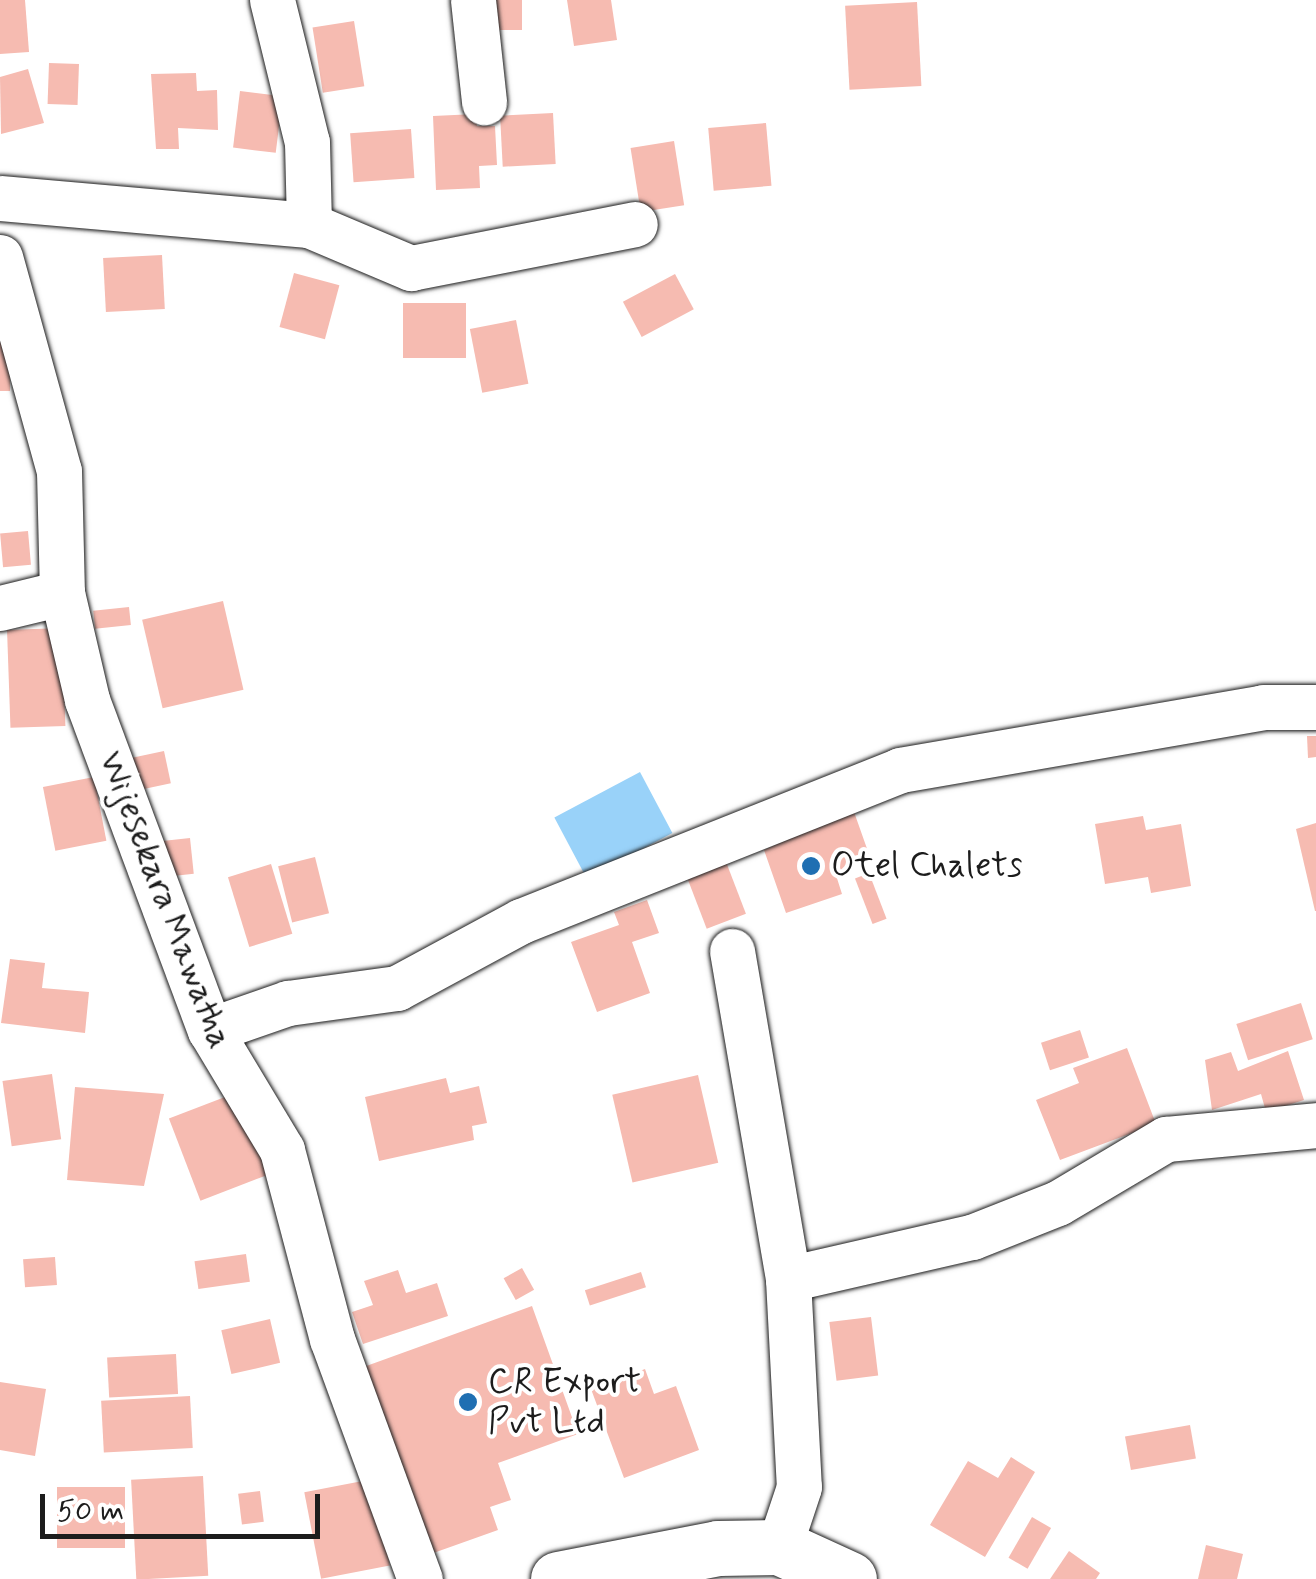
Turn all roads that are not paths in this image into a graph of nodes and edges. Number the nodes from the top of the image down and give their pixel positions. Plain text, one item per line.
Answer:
1 (272, 0) edge
2 (473, 0) edge
3 (484, 102) dead end
4 (0, 198) edge
5 (635, 224) dead end
6 (310, 225) junction
7 (0, 257) edge
8 (62, 593) junction
9 (0, 608) edge
10 (1316, 706) edge
11 (732, 951) dead end
12 (210, 1030) junction
13 (1316, 1125) edge
14 (788, 1280) junction
15 (779, 1547) junction
16 (420, 1579) edge
17 (558, 1579) edge
18 (849, 1579) edge

1 - 6 street
2 - 3 street
4 - 6 street
5 - 6 street
7 - 8 street, Wijesekara Mawatha
8 - 9 street
8 - 12 street, Wijesekara Mawatha
10 - 12 street
11 - 14 street
12 - 16 street, Wijesekara Mawatha
13 - 14 street
14 - 15 street
15 - 17 main road
15 - 18 main road

